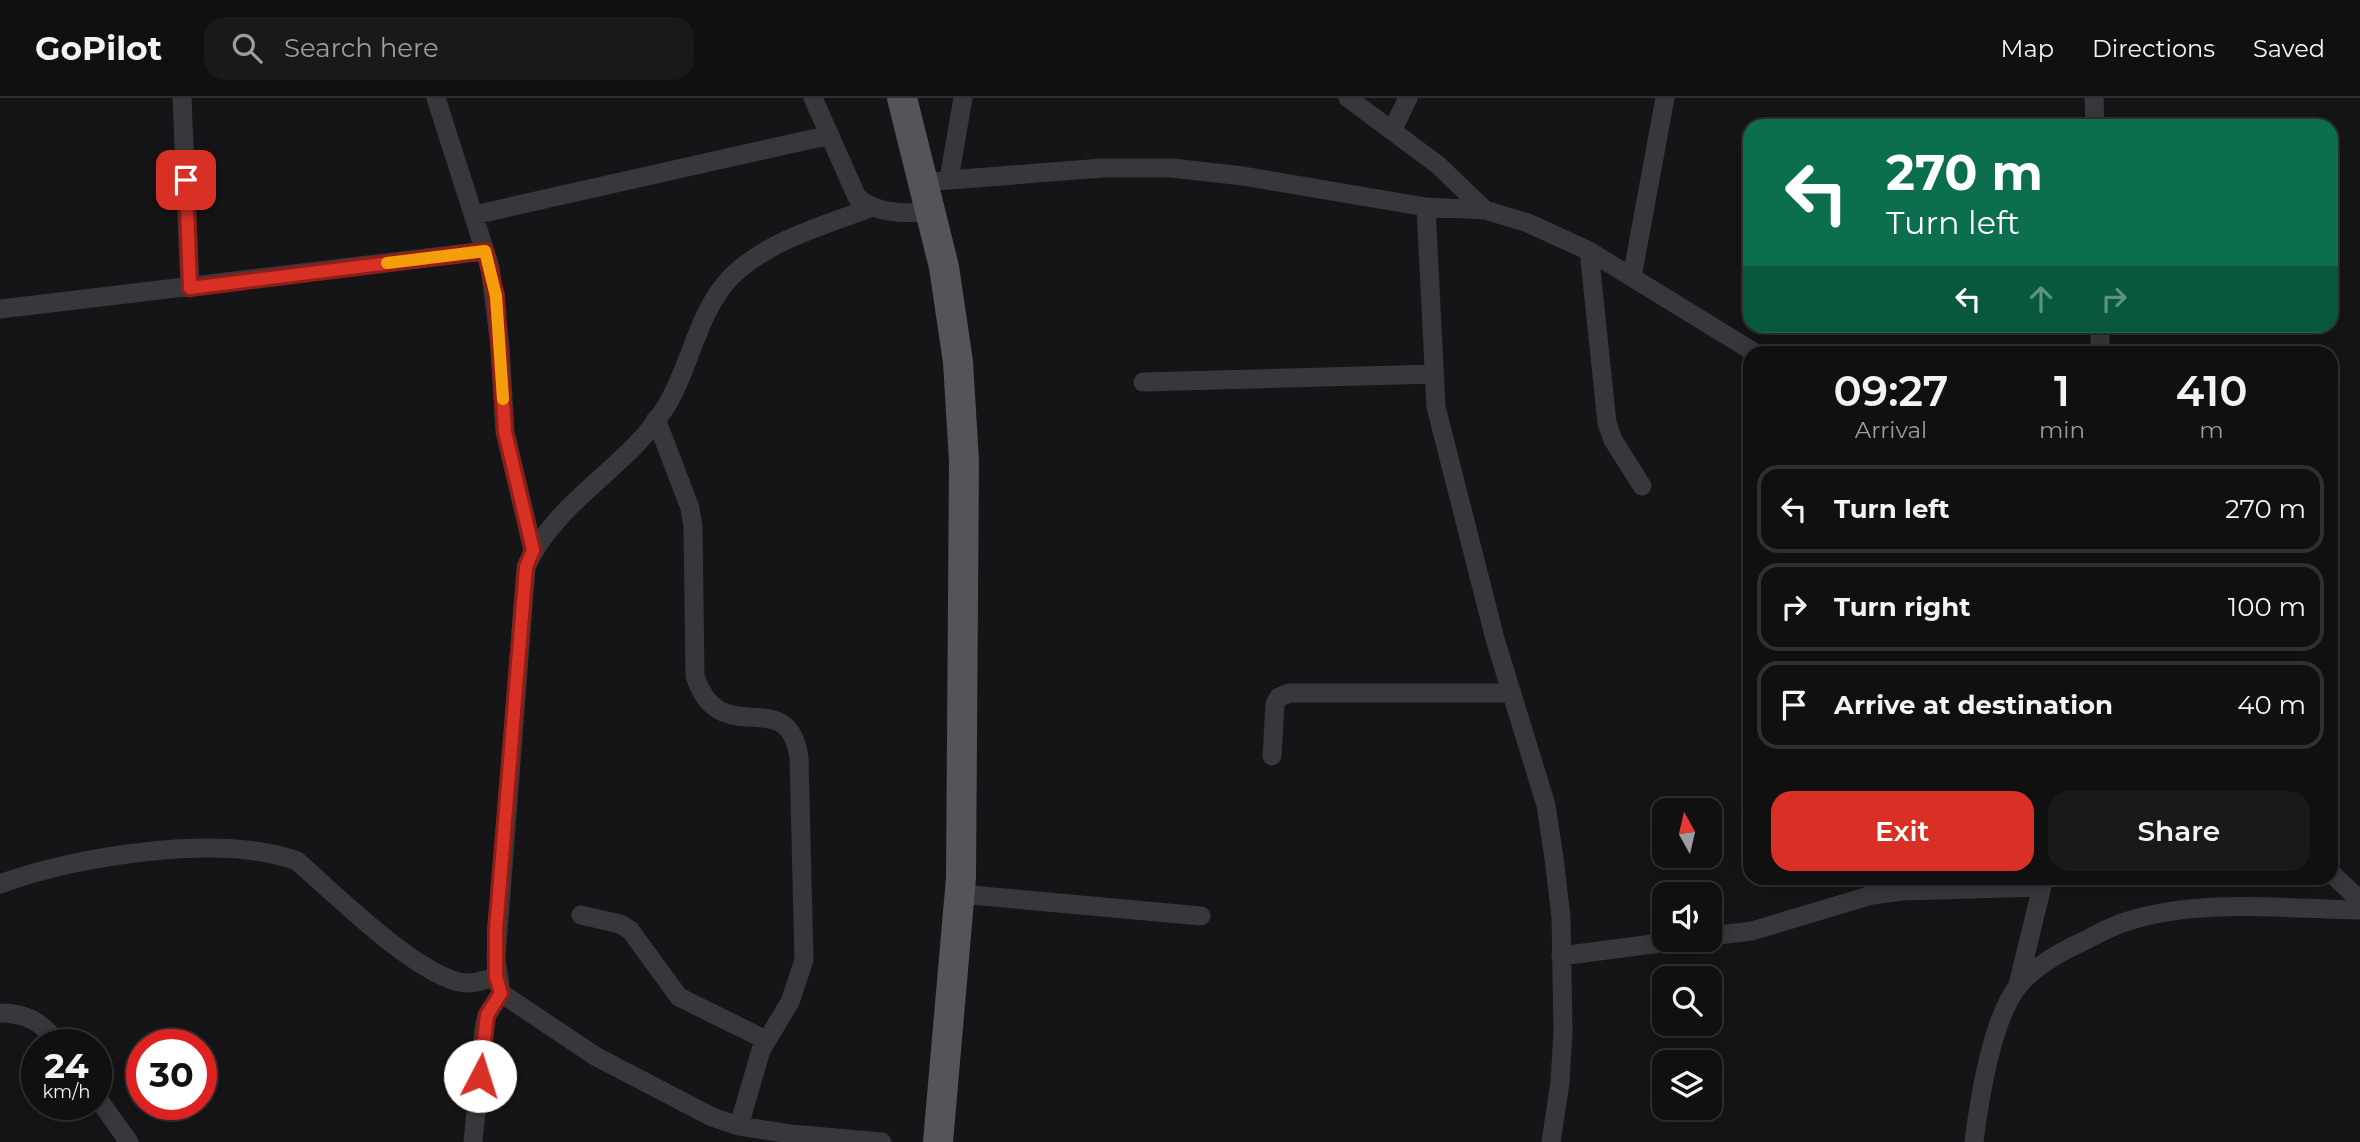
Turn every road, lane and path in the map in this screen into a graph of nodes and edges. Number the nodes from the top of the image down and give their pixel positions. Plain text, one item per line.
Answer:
1 (182, 98) edge
2 (436, 98) edge
3 (813, 98) edge
4 (902, 98) edge
5 (963, 98) edge
6 (1348, 98) edge
7 (1408, 98) edge
8 (1665, 98) edge
9 (2094, 98) edge
10 (2095, 119) edge
11 (1392, 131) junction
12 (830, 135) junction
13 (937, 181) junction
14 (870, 208) junction
15 (1426, 208) junction
16 (1485, 210) junction
17 (933, 213) junction
18 (474, 215) junction
19 (485, 251) junction
20 (1589, 251) junction
21 (1632, 277) junction
22 (190, 288) junction
23 (0, 309) edge
24 (1743, 346) edge
25 (1434, 374) junction
26 (1143, 382) dead end
27 (656, 419) junction
28 (1642, 486) dead end
29 (533, 550) junction
30 (1511, 693) junction
31 (1272, 756) dead end
32 (2338, 880) edge
33 (0, 884) edge
34 (2008, 885) edge
35 (2043, 885) edge
36 (960, 894) junction
37 (2360, 900) edge
38 (2360, 910) edge
39 (581, 915) dead end
40 (1201, 916) dead end
41 (1722, 935) edge
42 (1652, 944) edge
43 (1561, 956) junction
44 (499, 985) junction
45 (2018, 986) junction
46 (0, 1013) edge
47 (47, 1029) edge
48 (766, 1040) junction
49 (112, 1118) edge
50 (739, 1126) junction
51 (129, 1142) edge
52 (473, 1142) edge
53 (882, 1142) edge
54 (938, 1142) edge
55 (1551, 1142) edge
56 (1974, 1142) edge

1 - 22 street
2 - 18 street
3 - 12 street
4 - 13 main road
5 - 13 street
6 - 11 street
7 - 11 street
8 - 21 street
9 - 10 street
11 - 16 street
12 - 14 street
12 - 18 street
13 - 15 street
13 - 17 main road
14 - 17 street
14 - 27 street
15 - 16 street
15 - 25 street
16 - 20 street
17 - 36 main road
18 - 19 street
19 - 22 street
19 - 29 street
20 - 21 street
20 - 28 street
21 - 24 street
22 - 23 street
25 - 26 street
25 - 30 street
27 - 29 street
27 - 48 street
29 - 44 street
30 - 31 street
30 - 43 street
32 - 37 street
33 - 44 street
34 - 41 street
35 - 45 street
36 - 40 street
36 - 54 main road
38 - 45 street
39 - 48 street
42 - 43 street
43 - 55 street
44 - 50 street
44 - 52 street
45 - 56 street
46 - 47 street
48 - 50 street
49 - 51 street
50 - 53 street

